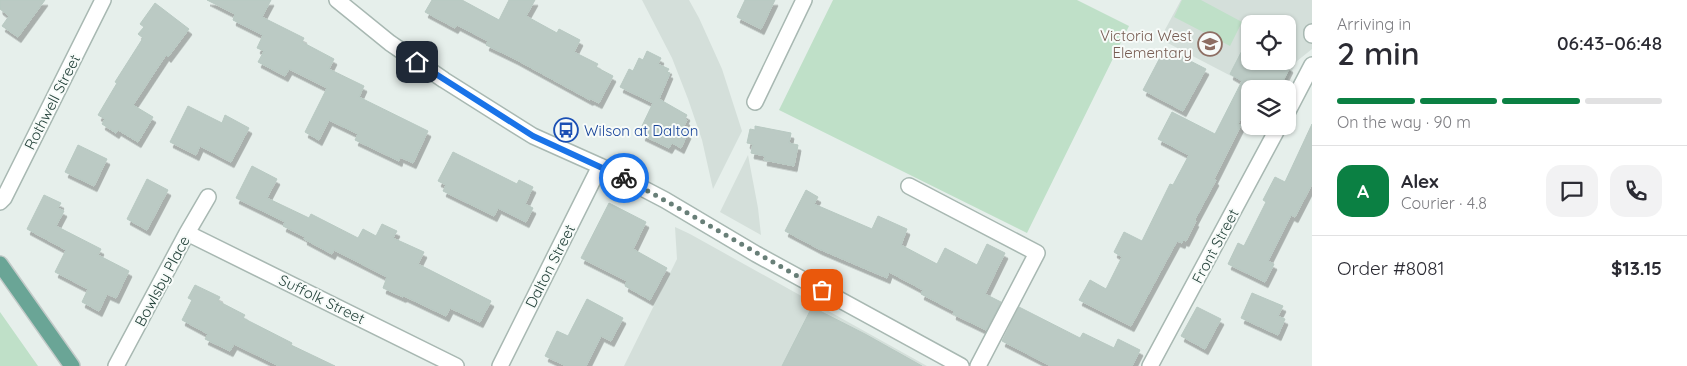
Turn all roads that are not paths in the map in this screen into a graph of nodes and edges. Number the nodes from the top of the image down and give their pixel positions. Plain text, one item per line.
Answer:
1 (103, 0) edge
2 (337, 0) edge
3 (804, 0) edge
4 (1312, 65) edge
5 (1296, 96) edge
6 (755, 102) dead end
7 (1274, 135) edge
8 (600, 166) junction
9 (909, 186) dead end
10 (208, 197) dead end
11 (0, 202) edge
12 (187, 233) junction
13 (0, 264) edge
14 (72, 366) edge
15 (116, 366) edge
16 (456, 366) edge
17 (500, 366) edge
18 (960, 366) edge
19 (978, 366) edge
20 (1150, 366) edge

1 - 11 street, Rothwell Street
2 - 8 street
3 - 6 street
4 - 5 street
7 - 20 street, Front Street
8 - 17 street, Dalton Street
8 - 18 street
9 - 19 street
10 - 12 street, Bowlsby Place
12 - 15 street, Bowlsby Place
12 - 16 street, Suffolk Street
13 - 14 main road

